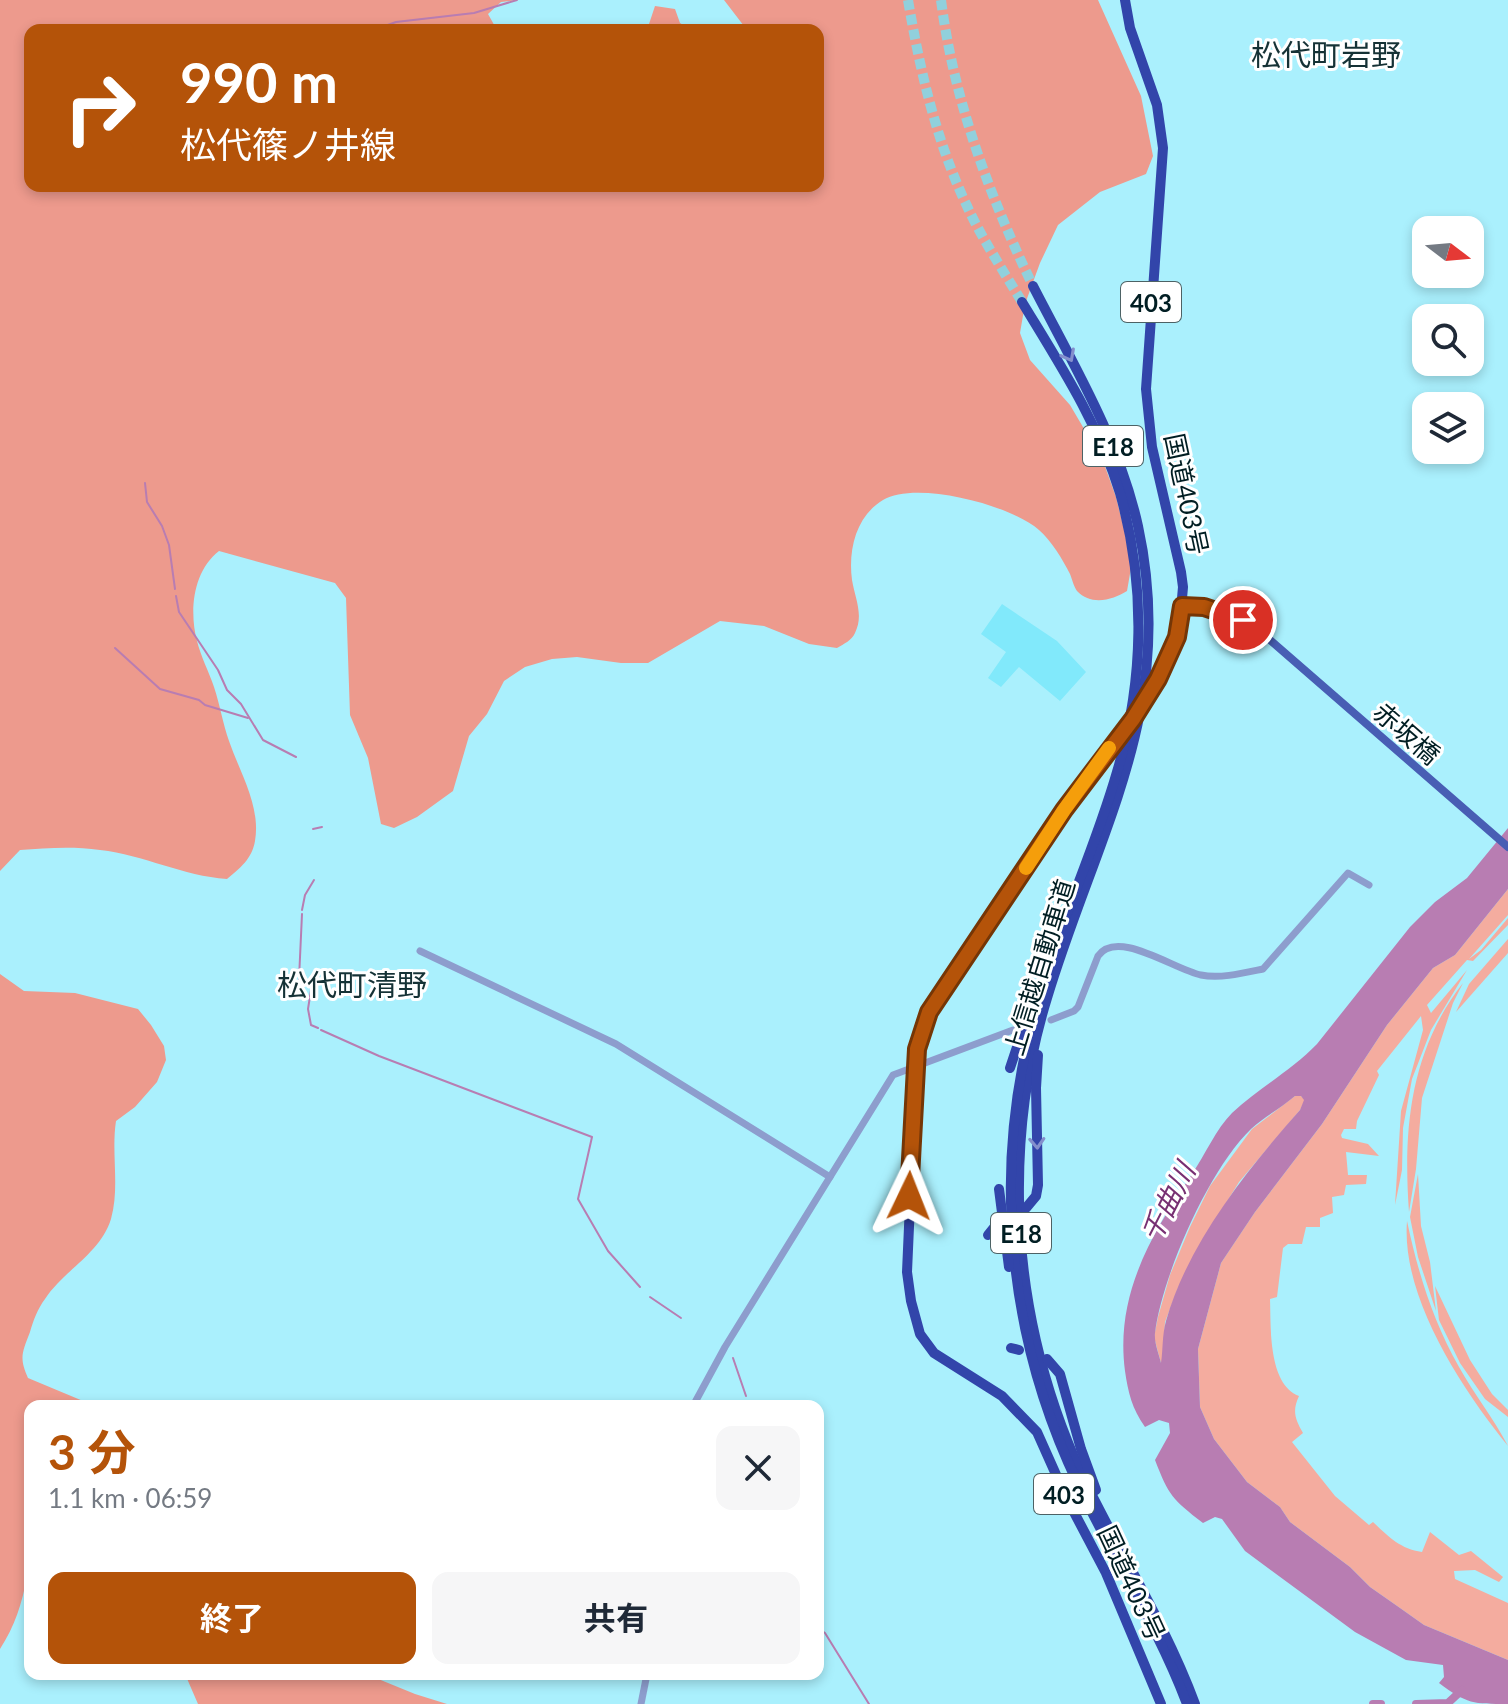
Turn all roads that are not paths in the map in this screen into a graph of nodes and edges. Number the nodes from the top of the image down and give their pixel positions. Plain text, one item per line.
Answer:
1 (1125, 0) edge
2 (1033, 286) tunnel mouth
3 (1022, 302) tunnel mouth
4 (1182, 606) junction
5 (1144, 622) junction
6 (1129, 746) junction
7 (1508, 847) edge
8 (1369, 885) dead end
9 (1073, 898) junction
10 (420, 951) dead end
11 (1060, 955) junction
12 (1051, 1020) dead end
13 (1013, 1030) dead end
14 (916, 1068) junction
15 (1010, 1068) dead end
16 (830, 1177) junction
17 (999, 1189) dead end
18 (1026, 1208) dead end
19 (996, 1225) dead end
20 (988, 1235) dead end
21 (1047, 1359) dead end
22 (1035, 1369) junction
23 (696, 1400) edge
24 (1150, 1602) junction
25 (646, 1680) edge
26 (1191, 1703) edge
27 (641, 1704) edge
28 (1161, 1704) edge

1 - 4 highway, 国道403号 / 403
2 -> 5 highway, 上信越自動車道 / E18
3 - 5 highway, 上信越自動車道 / E18
4 - 7 main road, 赤坂橋
4 - 14 highway, 国道403号 / 403
5 - 6 highway, 上信越自動車道 / E18
6 - 9 highway, 上信越自動車道 / E18
6 - 11 highway, 上信越自動車道 / E18
8 - 12 street
9 - 15 highway
9 - 22 highway, 上信越自動車道 / E18
10 - 16 street
11 -> 18 highway
11 - 24 highway, 上信越自動車道 / E18
13 - 14 street
14 - 16 street
14 - 28 highway, 国道403号 / 403
16 - 23 street
17 - 22 highway
19 - 20 highway
21 - 24 highway
22 - 26 highway, 上信越自動車道 / E18
24 - 26 highway, 上信越自動車道 / E18
25 - 27 street

